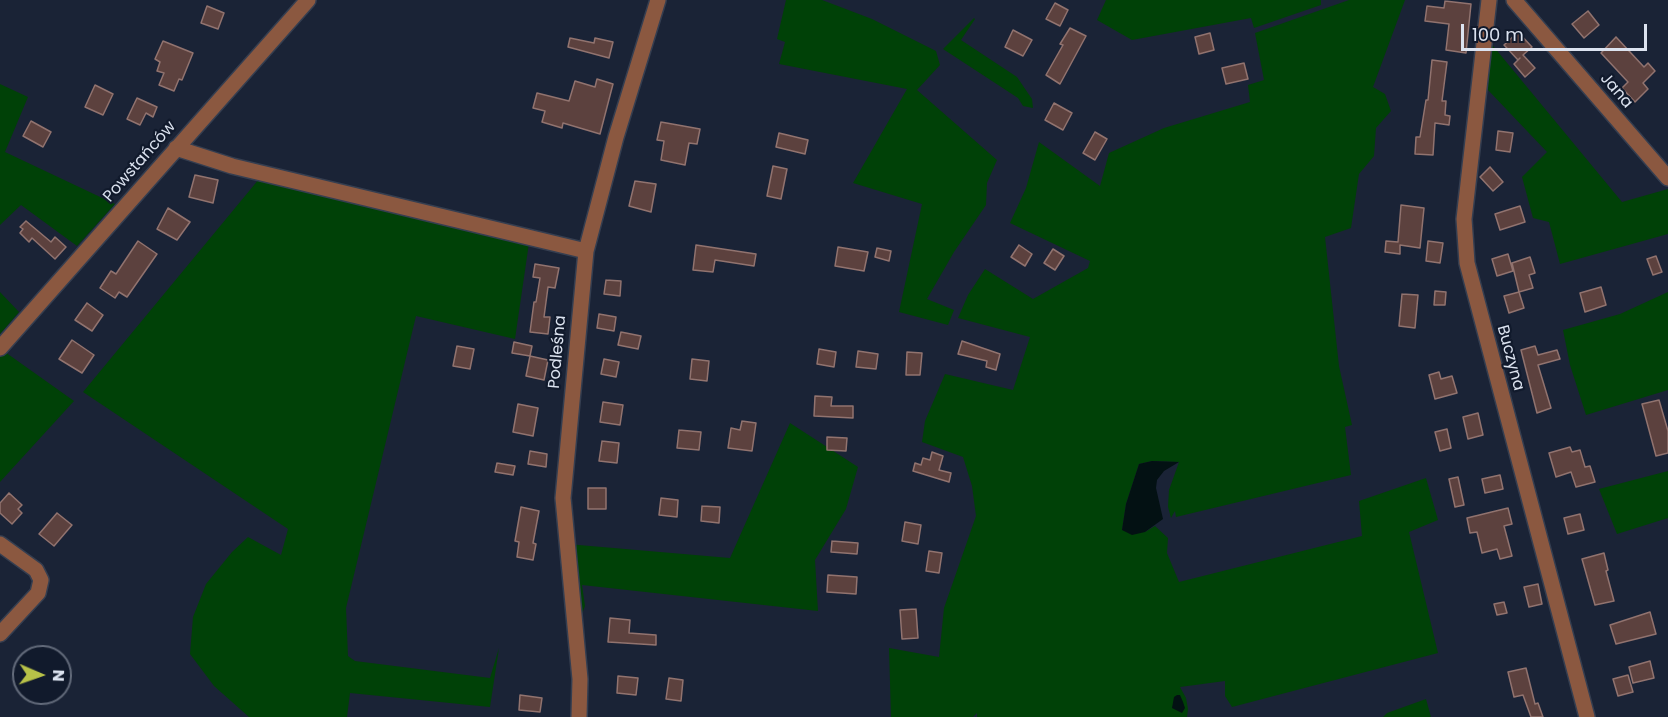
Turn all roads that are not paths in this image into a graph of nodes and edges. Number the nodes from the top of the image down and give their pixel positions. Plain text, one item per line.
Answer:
1 (308, 0) edge
2 (658, 0) edge
3 (1490, 0) edge
4 (1514, 0) edge
5 (176, 148) junction
6 (1668, 178) edge
7 (586, 251) junction
8 (0, 348) edge
9 (0, 544) edge
10 (0, 634) edge
11 (579, 717) edge
12 (1587, 717) edge

1 - 5 street, Powstańców
2 - 7 street, Podleśna
3 - 12 street, Buczyna
4 - 6 street, Jana
5 - 7 street
5 - 8 street, Powstańców
7 - 11 street, Podleśna
9 - 10 street

